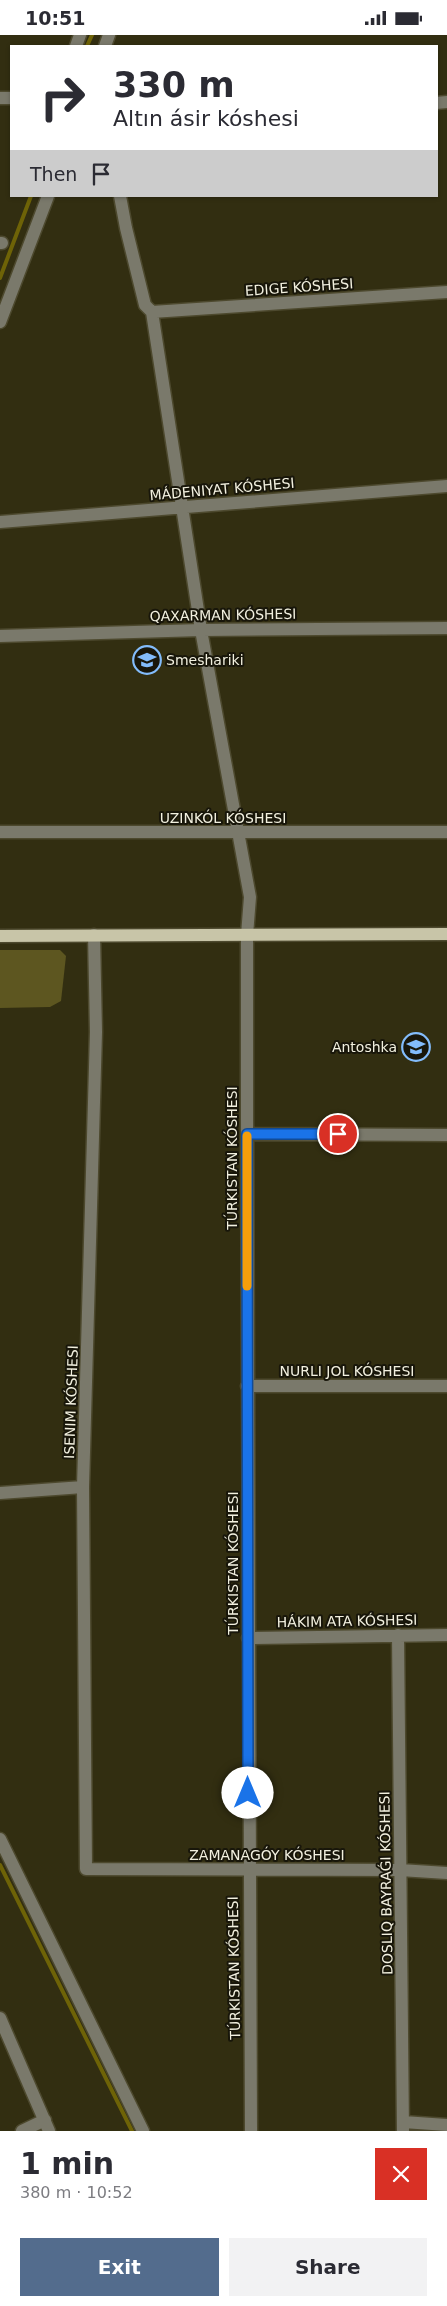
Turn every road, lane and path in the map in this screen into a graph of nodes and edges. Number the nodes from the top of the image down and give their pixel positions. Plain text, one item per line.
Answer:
1 (48, 197) edge
2 (120, 197) edge
3 (447, 292) edge
4 (152, 312) junction
5 (0, 322) edge
6 (447, 486) edge
7 (183, 507) junction
8 (0, 523) edge
9 (447, 628) edge
10 (201, 630) junction
11 (0, 636) edge
12 (0, 832) edge
13 (447, 832) edge
14 (238, 833) junction
15 (447, 934) edge
16 (94, 935) junction
17 (247, 935) junction
18 (0, 936) edge
19 (247, 1134) junction
20 (447, 1135) edge
21 (247, 1386) junction
22 (447, 1387) edge
23 (83, 1487) junction
24 (0, 1493) edge
25 (398, 1635) junction
26 (447, 1635) edge
27 (248, 1638) junction
28 (0, 1839) edge
29 (86, 1869) joint
30 (248, 1870) junction
31 (400, 1870) junction
32 (447, 1873) edge
33 (0, 2018) edge
34 (447, 2125) edge
35 (47, 2126) edge
36 (403, 2126) edge
37 (22, 2131) edge
38 (143, 2131) edge
39 (251, 2131) edge

1 - 5 street
2 - 4 street, TÚRKISTAN KÓSHESI
3 - 4 street, EDIGE KÓSHESI
4 - 7 street, TÚRKISTAN KÓSHESI
6 - 7 street, MÁDENIYAT KÓSHESI
7 - 8 street, MÁDENIYAT KÓSHESI
7 - 10 street, TÚRKISTAN KÓSHESI
9 - 10 street, QAXARMAN KÓSHESI
10 - 11 street, QAXARMAN KÓSHESI
10 - 14 street, TÚRKISTAN KÓSHESI
12 - 14 street
13 - 14 street
14 - 17 street, TÚRKISTAN KÓSHESI
15 - 17 main road
16 - 17 main road
16 - 18 main road
16 - 23 street, ISENIM KÓSHESI
17 - 19 street, TÚRKISTAN KÓSHESI
19 - 20 street
19 - 21 street, TÚRKISTAN KÓSHESI
21 - 22 street
21 - 27 street, TÚRKISTAN KÓSHESI
23 - 24 street
23 - 29 street, ISENIM KÓSHESI
25 - 26 street, HÁKIM ATA KÓSHESI
25 - 27 street, HÁKIM ATA KÓSHESI
25 - 31 street
27 - 30 street, TÚRKISTAN KÓSHESI
28 - 38 street
29 - 30 street, ZAMANAGÓY KÓSHESI
30 - 31 street, ZAMANAGÓY KÓSHESI
30 - 39 street, TÚRKISTAN KÓSHESI
31 - 32 street, ZAMANAGÓY KÓSHESI
31 - 36 street
33 - 35 street
34 - 36 street
35 - 37 street

